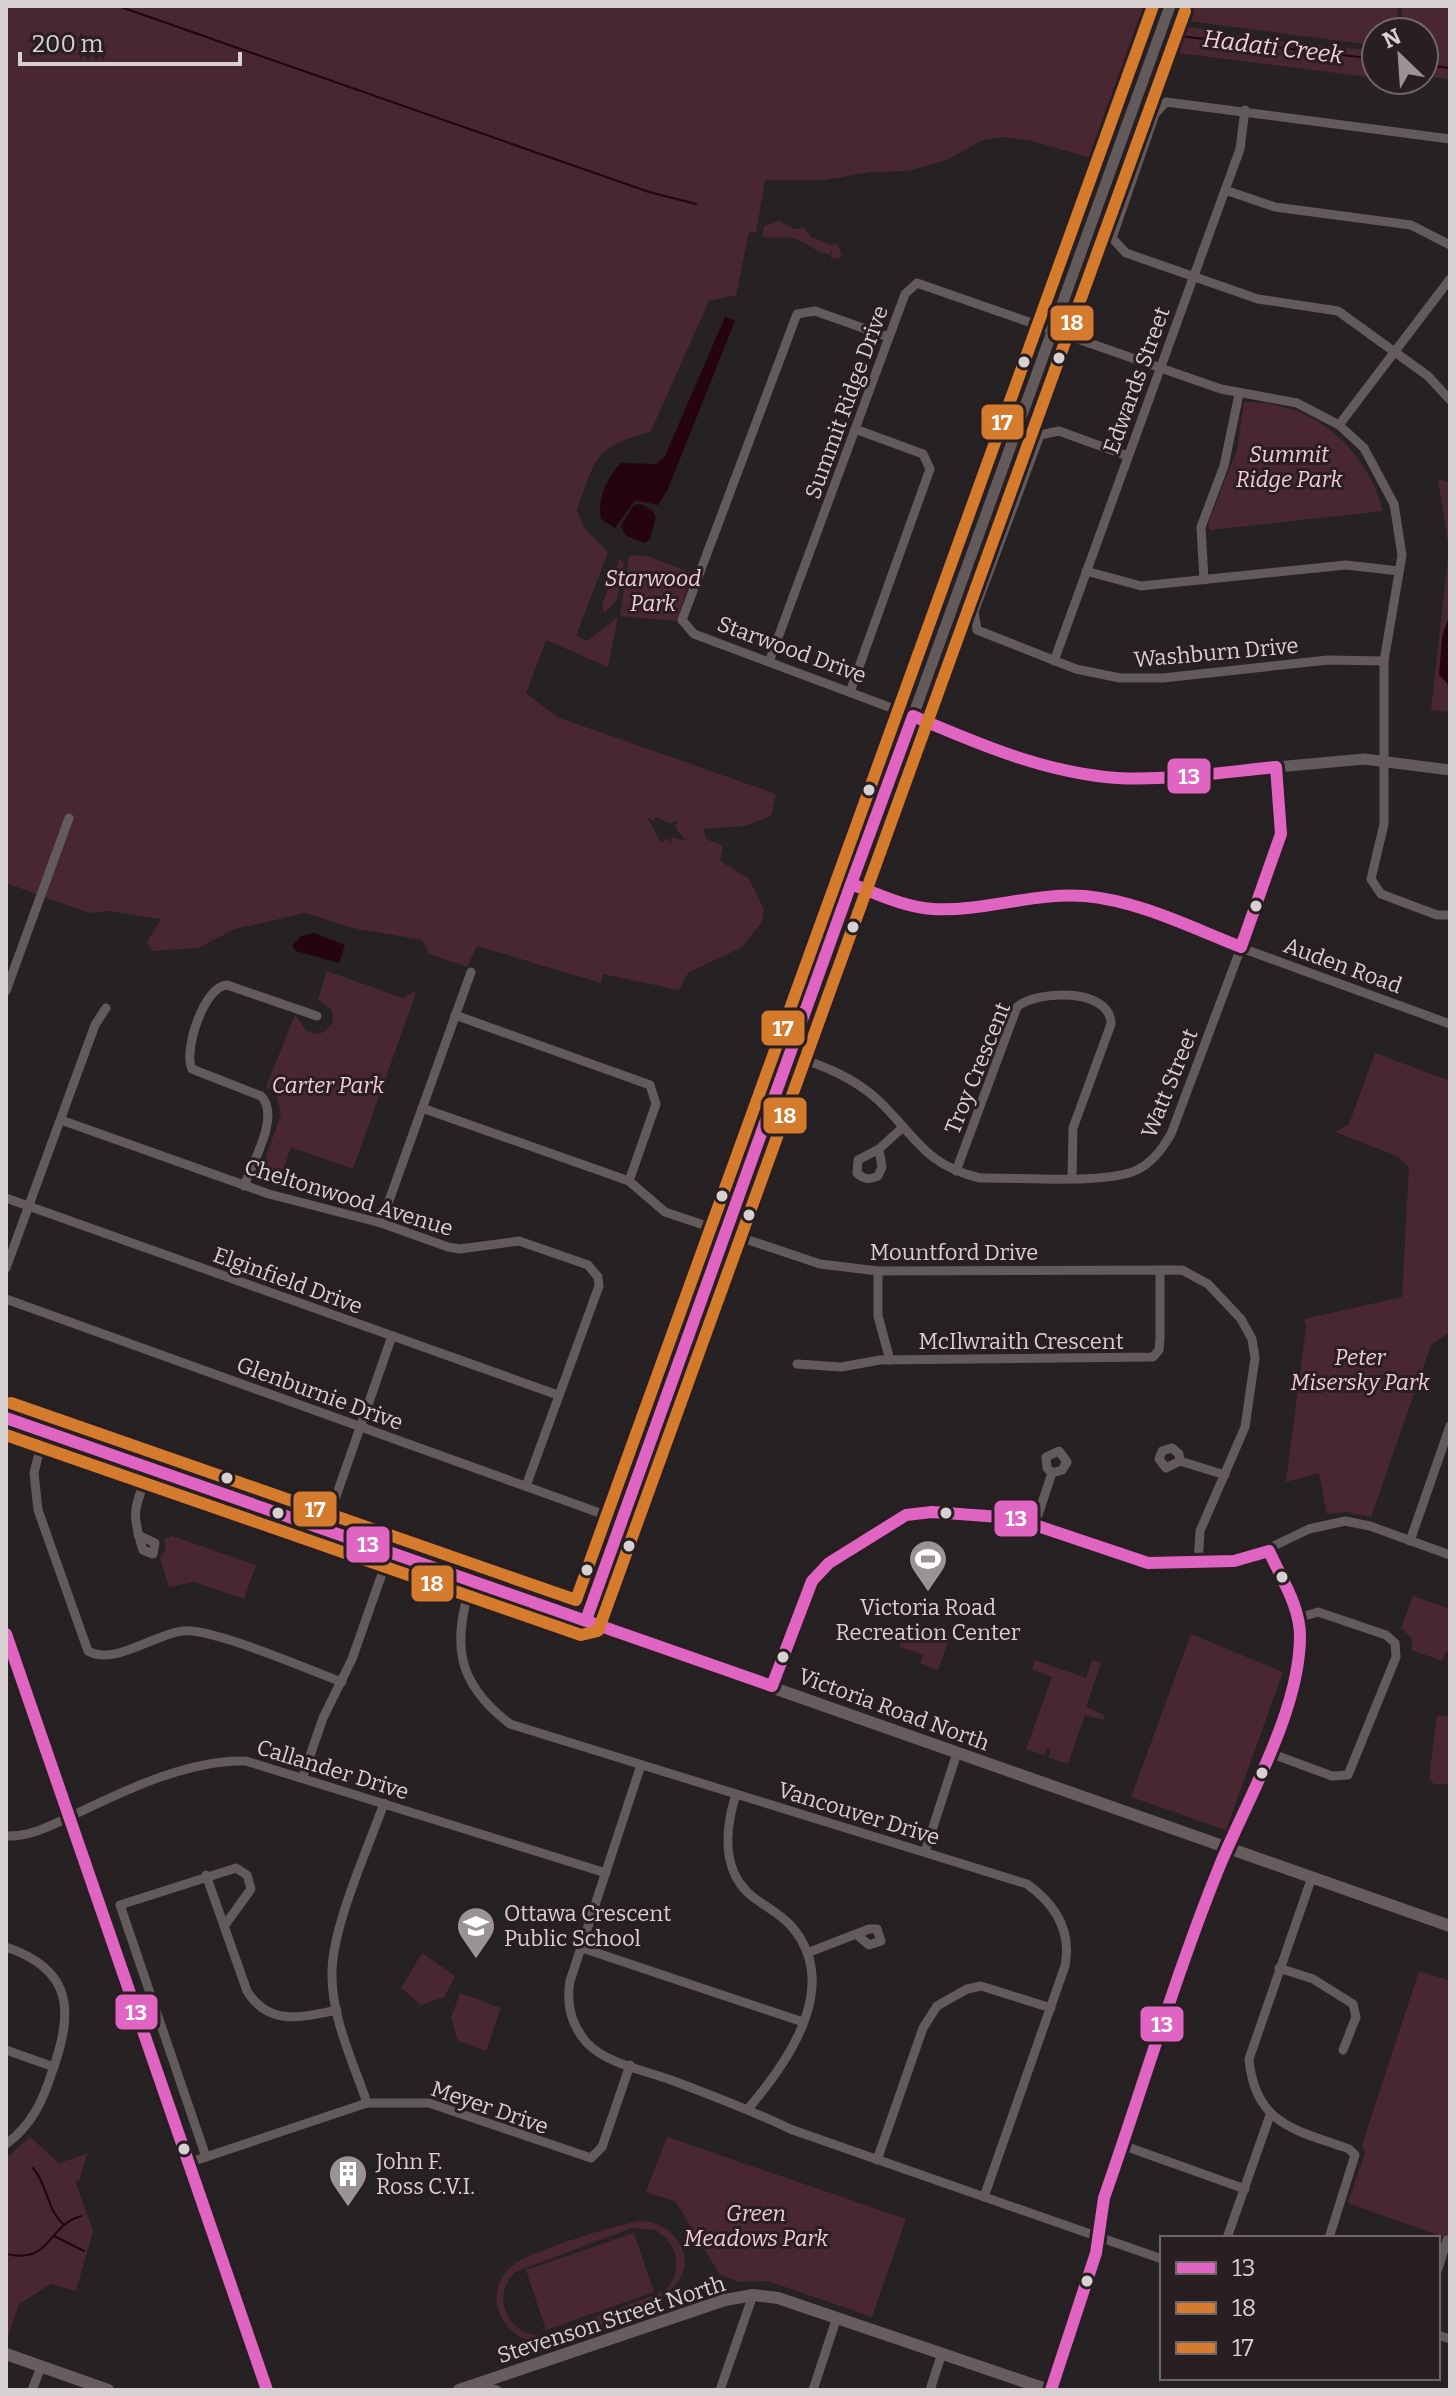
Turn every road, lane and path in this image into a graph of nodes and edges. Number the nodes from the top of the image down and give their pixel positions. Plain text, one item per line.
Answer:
1 (1170, 6) edge
2 (1245, 110) junction
3 (1450, 139) edge
4 (1225, 190) junction
5 (1450, 245) edge
6 (1193, 277) junction
7 (1450, 279) edge
8 (1053, 328) junction
9 (888, 337) junction
10 (1395, 352) junction
11 (1160, 367) junction
12 (1239, 394) junction
13 (1450, 400) edge
14 (1339, 425) junction
15 (855, 429) junction
16 (1128, 456) junction
17 (1086, 571) junction
18 (1399, 571) junction
19 (1204, 580) junction
20 (1054, 661) junction
21 (1384, 661) junction
22 (769, 662) junction
23 (850, 692) junction
24 (913, 716) junction
25 (1383, 760) junction
26 (1276, 767) junction
27 (1450, 770) edge
28 (69, 818) dead end
29 (851, 884) junction
30 (1450, 915) edge
31 (1241, 947) junction
32 (471, 972) dead end
33 (6, 991) edge
34 (106, 1008) dead end
35 (455, 1015) junction
36 (317, 1016) dead end
37 (1450, 1024) edge
38 (790, 1055) junction
39 (422, 1108) junction
40 (61, 1120) junction
41 (902, 1128) junction
42 (879, 1149) dead end
43 (956, 1171) junction
44 (1072, 1177) junction
45 (629, 1181) junction
46 (244, 1186) junction
47 (6, 1198) edge
48 (29, 1206) junction
49 (381, 1223) junction
50 (726, 1234) junction
51 (6, 1268) edge
52 (1160, 1270) junction
53 (878, 1271) junction
54 (6, 1299) edge
55 (392, 1336) junction
56 (890, 1360) junction
57 (797, 1364) dead end
58 (558, 1395) junction
59 (6, 1418) edge
60 (361, 1426) junction
61 (1450, 1426) edge
62 (44, 1432) junction
63 (1180, 1461) dead end
64 (150, 1468) junction
65 (1052, 1473) dead end
66 (1225, 1475) junction
67 (526, 1486) junction
68 (622, 1521) junction
69 (1035, 1524) junction
70 (325, 1528) junction
71 (138, 1535) dead end
72 (1410, 1541) junction
73 (390, 1551) junction
74 (1269, 1551) junction
75 (1450, 1555) edge
76 (1198, 1564) junction
77 (472, 1580) junction
78 (1298, 1618) junction
79 (586, 1620) junction
80 (6, 1634) edge
81 (342, 1682) junction
82 (772, 1686) junction
83 (1267, 1752) junction
84 (957, 1753) junction
85 (641, 1765) junction
86 (303, 1776) junction
87 (736, 1794) junction
88 (384, 1803) junction
89 (69, 1817) junction
90 (6, 1836) edge
91 (1230, 1848) junction
92 (925, 1852) junction
93 (606, 1873) junction
94 (206, 1875) junction
95 (1312, 1877) junction
96 (225, 1925) junction
97 (1450, 1926) edge
98 (856, 1934) dead end
99 (6, 1947) edge
100 (582, 1948) junction
101 (807, 1953) junction
102 (1279, 1968) junction
103 (1051, 2008) junction
104 (337, 2010) junction
105 (803, 2022) junction
106 (6, 2050) edge
107 (1343, 2050) dead end
108 (630, 2065) junction
109 (54, 2067) junction
110 (367, 2103) junction
111 (748, 2109) junction
112 (1270, 2115) junction
113 (6, 2144) edge
114 (1122, 2145) junction
115 (206, 2157) junction
116 (877, 2160) junction
117 (188, 2163) junction
118 (1245, 2189) junction
119 (984, 2197) junction
120 (1228, 2236) edge
121 (1330, 2236) edge
122 (1098, 2237) junction
123 (1447, 2240) dead end
124 (1160, 2258) edge
125 (1440, 2263) edge
126 (753, 2295) junction
127 (837, 2317) junction
128 (942, 2353) junction
129 (6, 2354) edge
130 (41, 2367) junction
131 (477, 2384) junction
132 (1031, 2387) edge
133 (32, 2390) edge
134 (108, 2390) edge
135 (267, 2390) edge
136 (459, 2390) edge
137 (497, 2390) edge
138 (720, 2390) edge
139 (813, 2390) edge
140 (930, 2390) edge
141 (1050, 2390) edge

1 - 8 street
2 - 3 street
2 - 4 street, Edwards Street
2 - 6 street
4 - 5 street
4 - 6 street, Edwards Street
6 - 10 street
6 - 11 street, Edwards Street
7 - 10 street
8 - 9 street, Summit Ridge Drive
8 - 11 street, Summit Ridge Drive
8 - 24 street
9 - 15 street, Summit Ridge Drive
9 - 22 street, Starwood Drive
10 - 13 street
10 - 14 street
11 - 12 street, Summit Ridge Drive
11 - 16 street, Edwards Street
12 - 14 street, Summit Ridge Drive
12 - 19 street
14 - 18 street, Summit Ridge Drive
15 - 22 street, Summit Ridge Drive
15 - 23 street
16 - 17 street, Edwards Street
16 - 20 street, Washburn Drive
17 - 19 street
17 - 20 street, Edwards Street
18 - 19 street
18 - 21 street, Summit Ridge Drive
20 - 21 street, Washburn Drive
21 - 25 street, Summit Ridge Drive
22 - 23 street, Starwood Drive
23 - 24 street, Starwood Drive
24 - 26 street, Starwood Drive
24 - 29 main road
25 - 26 street, Starwood Drive
25 - 27 street, Starwood Drive
25 - 30 street, Summit Ridge Drive
26 - 31 street, Watt Street
28 - 33 street
29 - 31 street, Auden Road
29 - 38 main road
31 - 37 street, Auden Road
31 - 44 street, Watt Street
32 - 35 street
34 - 40 street
35 - 39 street
35 - 45 street
36 - 46 street
38 - 41 street, Watt Street
38 - 50 main road
39 - 45 street, Mountford Drive
39 - 49 street
40 - 46 street, Cheltonwood Avenue
40 - 48 street
41 - 42 street
41 - 43 street, Watt Street
43 - 44 street, Watt Street
43 - 44 street, Troy Crescent
45 - 50 street, Mountford Drive
46 - 49 street, Cheltonwood Avenue
47 - 48 street, Elginfield Drive
48 - 51 street
48 - 55 street, Elginfield Drive
49 - 58 street, Cheltonwood Avenue
50 - 53 street, Mountford Drive
50 - 68 main road
52 - 53 street, Mountford Drive
52 - 56 street, McIlwraith Crescent
52 - 66 street, Mountford Drive
53 - 56 street, McIlwraith Crescent
54 - 60 street, Glenburnie Drive
55 - 58 street, Elginfield Drive
55 - 60 street
56 - 57 street
58 - 67 street, Cheltonwood Avenue
59 - 62 main road, Victoria Road North
60 - 67 street, Glenburnie Drive
60 - 70 street
61 - 72 street
62 - 64 main road, Victoria Road North
62 - 81 street
63 - 66 street
64 - 70 main road, Victoria Road North
64 - 71 street
65 - 69 street
66 - 76 street, Mountford Drive
67 - 68 street, Glenburnie Drive
68 - 79 main road
69 - 76 street
69 - 82 street
70 - 73 main road, Victoria Road North
72 - 74 street
72 - 75 street
73 - 77 main road, Victoria Road North
73 - 81 street
74 - 76 street
74 - 78 street
77 - 79 main road, Victoria Road North
77 - 85 street, Vancouver Drive
78 - 83 street
78 - 83 street
79 - 82 main road, Victoria Road North
80 - 89 main road
81 - 86 street
82 - 84 main road, Victoria Road North
83 - 91 street
84 - 91 main road, Victoria Road North
84 - 92 street
85 - 87 street, Vancouver Drive
85 - 93 street
86 - 88 street, Callander Drive
86 - 89 street, Callander Drive
87 - 92 street, Vancouver Drive
87 - 101 street
88 - 93 street, Callander Drive
88 - 104 street
89 - 90 street, Callander Drive
89 - 117 main road
91 - 95 main road, Victoria Road North
91 - 114 street
92 - 103 street, Vancouver Drive
93 - 100 street
94 - 96 street
94 - 96 street
94 - 115 street
95 - 97 main road, Victoria Road North
95 - 102 street
96 - 104 street
98 - 101 street
99 - 109 street
100 - 105 street
100 - 108 street
101 - 105 street
102 - 107 street
102 - 112 street
103 - 116 street
103 - 119 street, Vancouver Drive
104 - 110 street
105 - 111 street
106 - 109 street
108 - 110 street, Meyer Drive
108 - 111 street
109 - 113 street
110 - 115 street, Meyer Drive
111 - 116 street
112 - 118 street
112 - 121 street
114 - 118 street
114 - 122 street
115 - 117 street, Meyer Drive
116 - 119 street
117 - 135 main road
118 - 120 street
119 - 122 street
122 - 124 street
122 - 141 street
123 - 125 street
126 - 127 main road, Stevenson Street North
126 - 131 main road, Stevenson Street North
126 - 138 street
127 - 128 main road, Stevenson Street North
127 - 139 street
128 - 132 main road, Stevenson Street North
128 - 140 street
129 - 130 main road
130 - 133 street
130 - 134 main road
131 - 136 main road, Stevenson Street North
131 - 137 street
132 - 141 main road, Stevenson Street North

